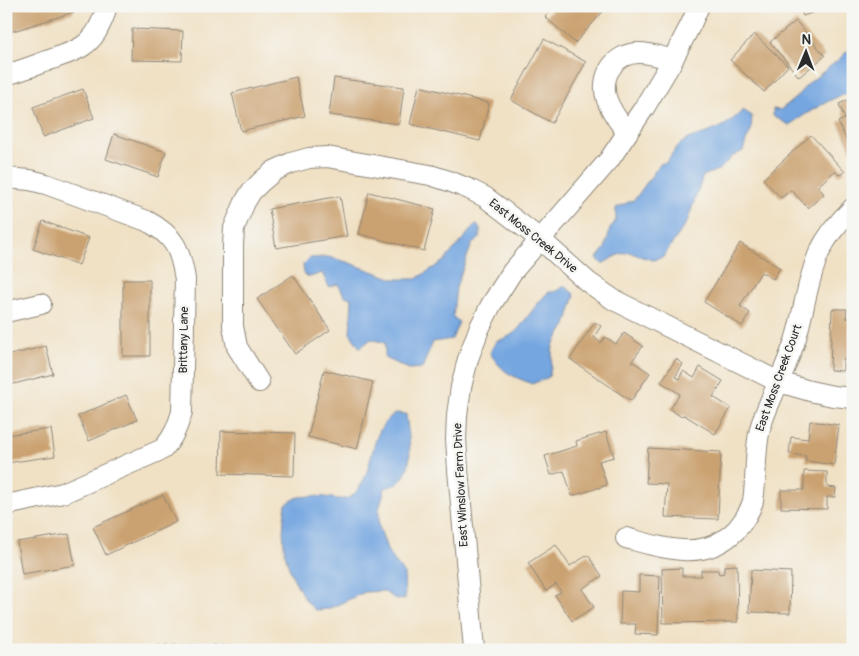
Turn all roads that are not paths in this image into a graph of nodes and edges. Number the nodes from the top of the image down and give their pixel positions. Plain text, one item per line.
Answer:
1 (106, 6) edge
2 (698, 6) edge
3 (673, 60) junction
4 (6, 76) edge
5 (627, 133) junction
6 (6, 178) edge
7 (853, 208) edge
8 (541, 240) junction
9 (41, 304) dead end
10 (6, 312) edge
11 (258, 382) dead end
12 (779, 382) junction
13 (853, 398) edge
14 (6, 505) edge
15 (626, 538) dead end
16 (474, 649) edge

1 - 4 street
2 - 3 street, East Winslow Farm Drive
3 - 5 street, East Winslow Farm Drive
3 - 5 street
5 - 8 street, East Winslow Farm Drive
6 - 14 street, Brittany Lane
7 - 12 street, East Moss Creek Court
8 - 11 street, East Moss Creek Drive
8 - 12 street, East Moss Creek Drive
8 - 16 street, East Winslow Farm Drive
9 - 10 street
12 - 13 street, East Moss Creek Drive
12 - 15 street, East Moss Creek Court

